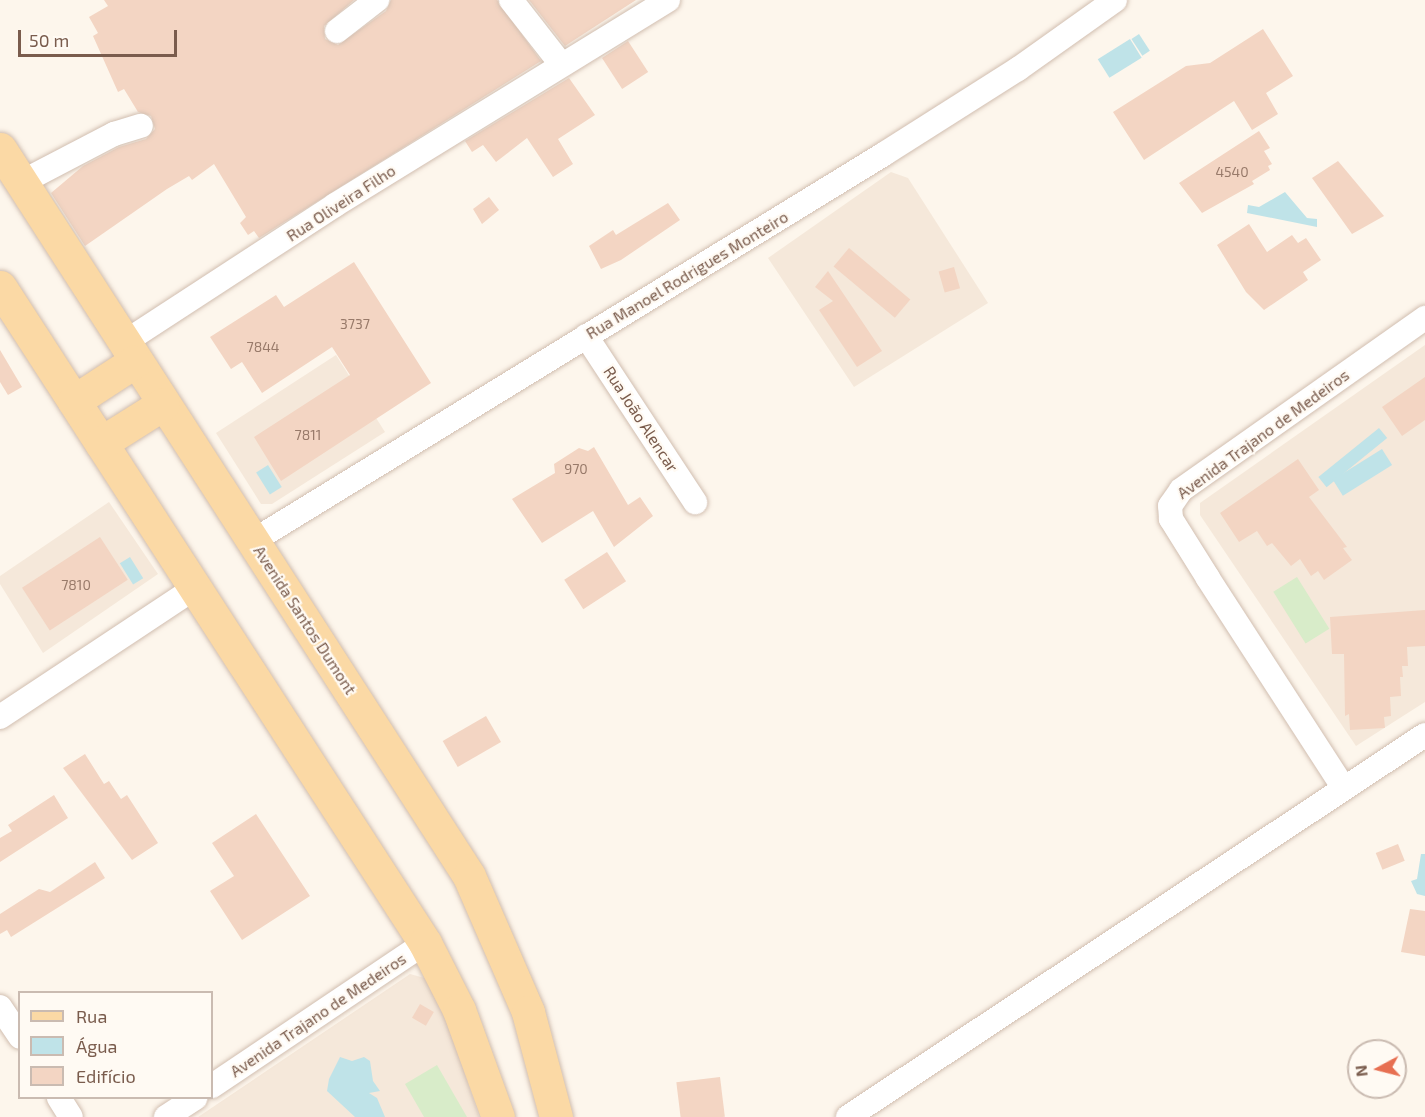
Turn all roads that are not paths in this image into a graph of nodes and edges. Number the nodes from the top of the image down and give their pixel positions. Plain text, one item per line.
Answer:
1 (377, 0) edge
2 (511, 0) edge
3 (668, 0) edge
4 (1115, 0) edge
5 (337, 31) dead end
6 (561, 64) junction
7 (141, 126) dead end
8 (0, 149) edge
9 (22, 182) junction
10 (0, 287) edge
11 (1425, 318) edge
12 (586, 336) junction
13 (128, 353) junction
14 (74, 401) junction
15 (163, 404) junction
16 (101, 442) junction
17 (695, 502) dead end
18 (253, 541) junction
19 (195, 588) junction
20 (0, 717) edge
21 (1425, 735) edge
22 (1343, 787) junction
23 (424, 943) junction
24 (0, 1007) edge
25 (18, 1034) edge
26 (213, 1085) edge
27 (60, 1099) edge
28 (193, 1099) edge
29 (72, 1117) edge
30 (166, 1117) edge
31 (498, 1117) edge
32 (556, 1117) edge
33 (848, 1117) edge

1 - 5 street
2 - 6 street
3 - 6 street, Rua Oliveira Filho
4 - 12 street, Rua Manoel Rodrigues Monteiro
6 - 13 street, Rua Oliveira Filho
7 - 9 street
8 - 9 main road, Avenida Santos Dumont
9 - 13 main road, Avenida Santos Dumont
10 - 14 main road
11 - 22 street, Avenida Trajano de Medeiros
12 - 17 street, Rua João Alencar
12 - 18 street, Rua Manoel Rodrigues Monteiro
13 - 14 main road
13 - 15 main road, Avenida Santos Dumont
14 - 16 main road
15 - 16 main road
15 - 18 main road, Avenida Santos Dumont
16 - 19 main road
18 - 32 main road, Avenida Santos Dumont
19 - 20 street
19 - 23 main road
21 - 22 street
22 - 33 street
23 - 26 street, Avenida Trajano de Medeiros
23 - 31 main road
24 - 25 street
27 - 29 street
28 - 30 street

